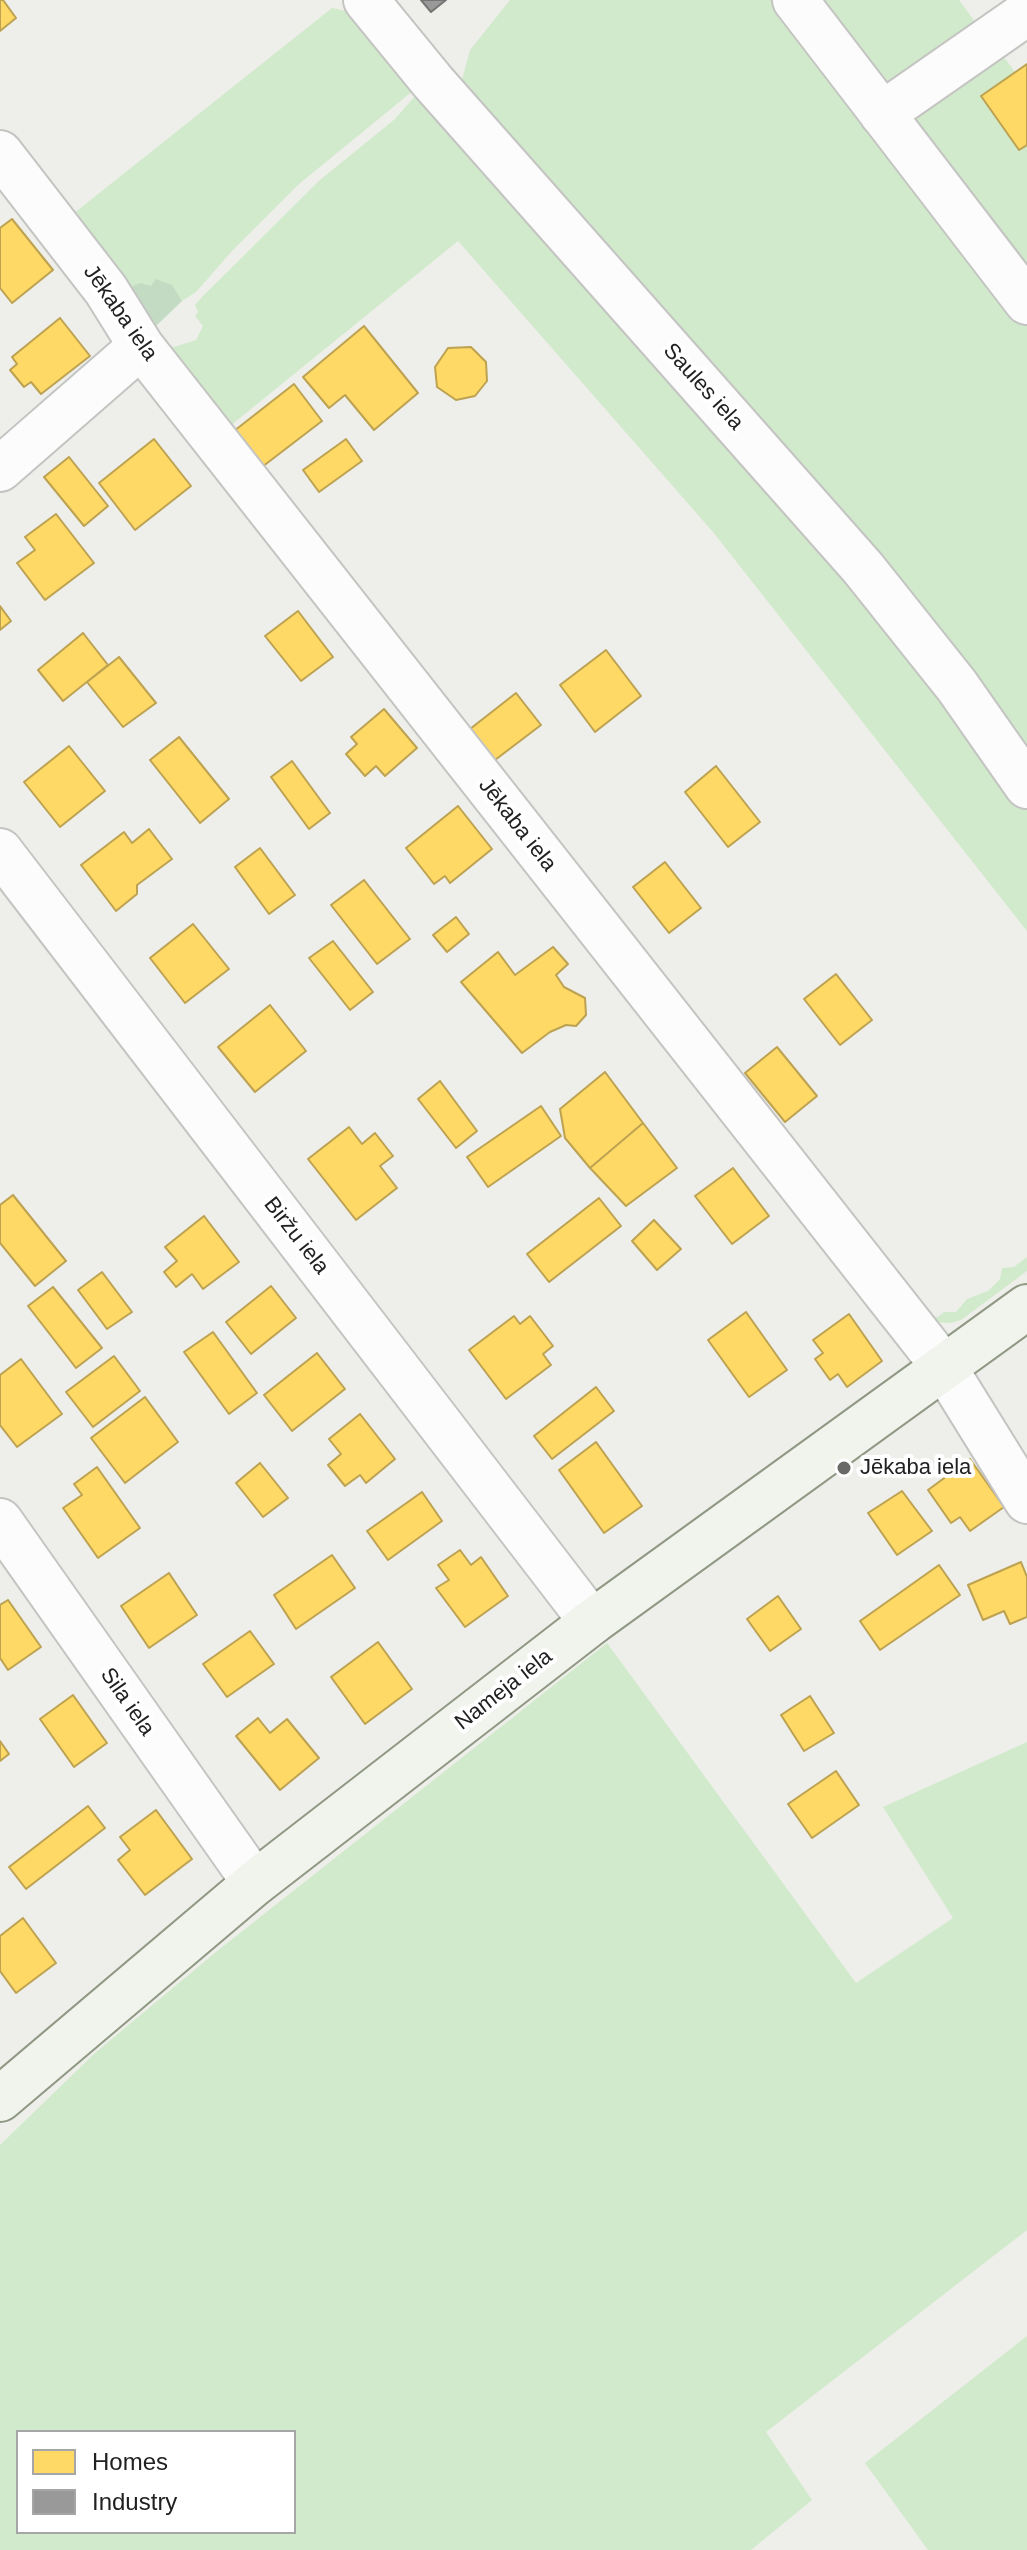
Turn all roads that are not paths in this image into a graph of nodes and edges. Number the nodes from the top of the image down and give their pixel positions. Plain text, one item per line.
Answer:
1 (366, 0) edge
2 (795, 0) edge
3 (1027, 13) edge
4 (882, 114) junction
5 (0, 153) edge
6 (1026, 298) edge
7 (141, 346) junction
8 (0, 469) edge
9 (1027, 786) edge
10 (0, 851) edge
11 (1027, 1307) edge
12 (944, 1367) junction
13 (1027, 1501) edge
14 (0, 1521) edge
15 (592, 1622) junction
16 (255, 1883) junction
17 (0, 2099) edge

1 - 9 street, Saules iela
2 - 4 street
3 - 4 street
4 - 6 street
5 - 7 street, Jēkaba iela
7 - 8 street
7 - 12 street, Jēkaba iela
10 - 15 street, Biržu iela
11 - 12 street, Nameja iela
12 - 13 street, Jēkaba iela
12 - 15 street, Nameja iela
14 - 16 street, Sila iela
15 - 16 street, Nameja iela
16 - 17 street, Nameja iela

